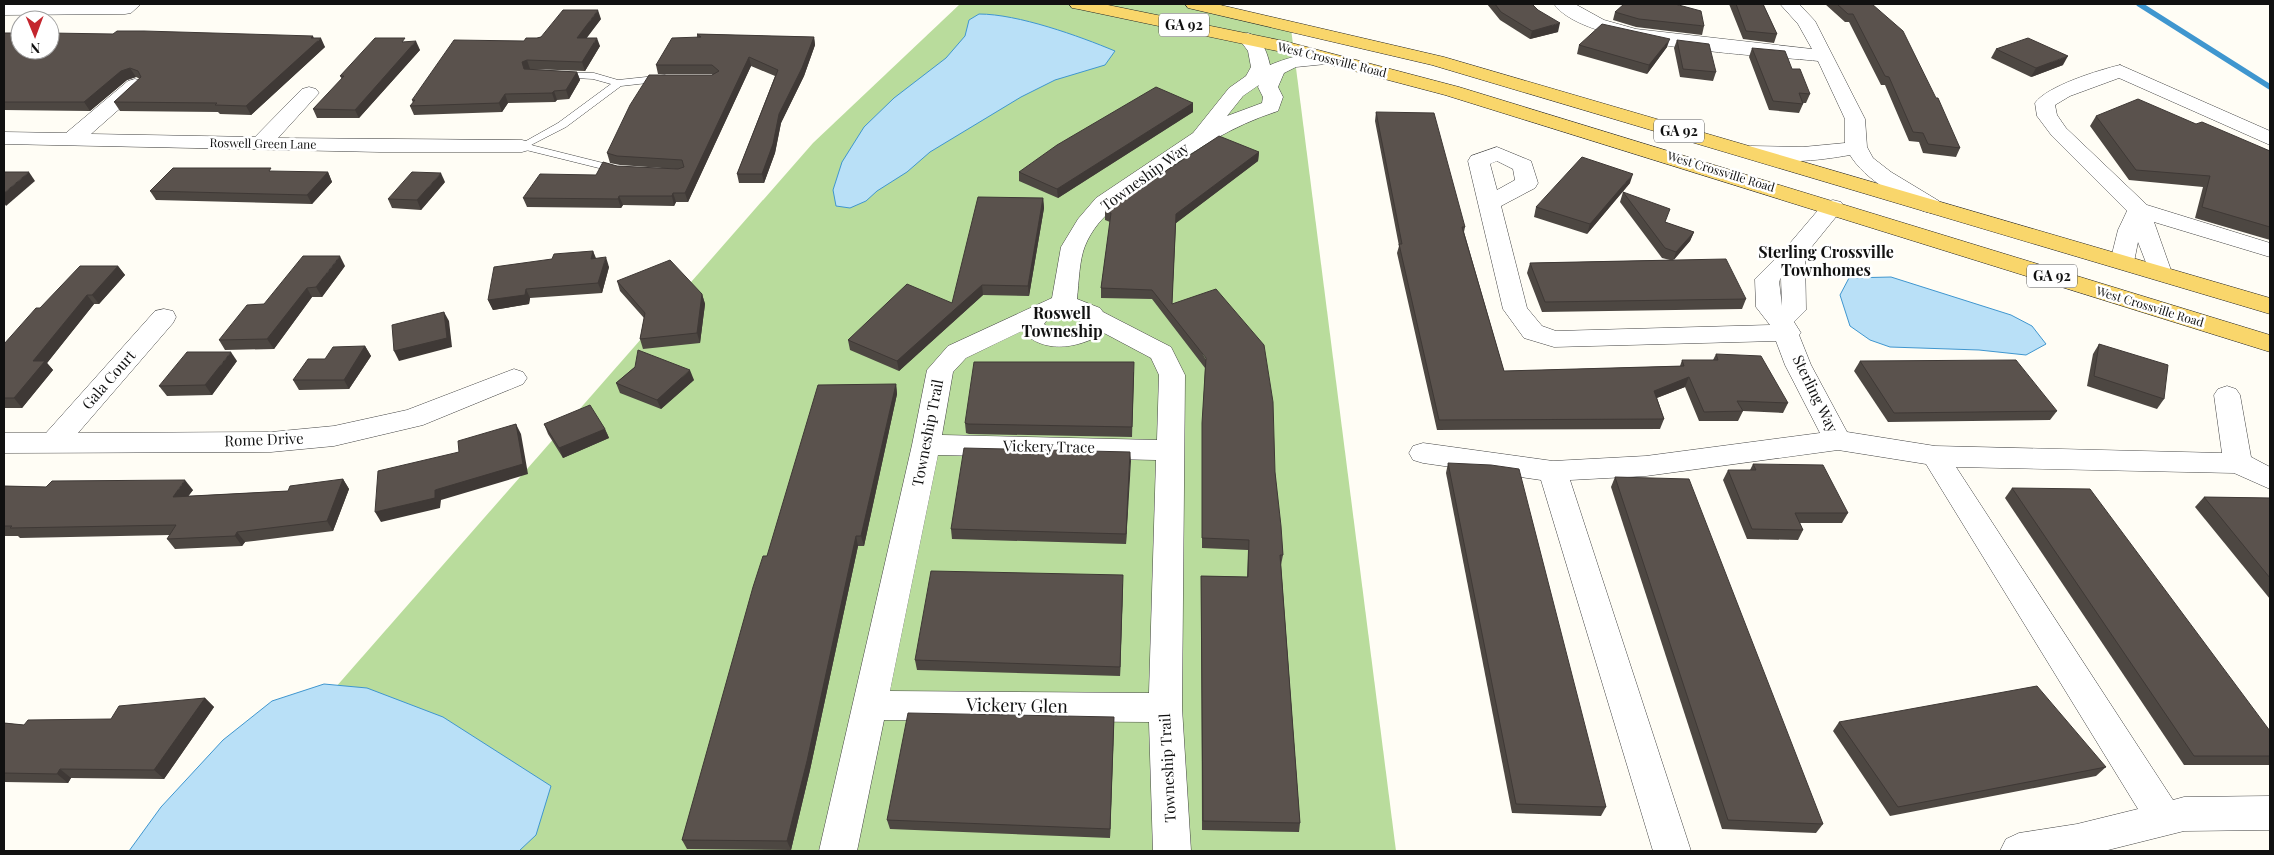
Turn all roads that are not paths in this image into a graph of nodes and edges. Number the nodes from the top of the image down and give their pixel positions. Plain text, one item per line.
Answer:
1 (132, 4) edge
2 (1078, 4) edge
3 (1194, 4) edge
4 (1563, 4) edge
5 (1789, 4) edge
6 (4, 10) edge
7 (1248, 39) junction
8 (1825, 56) junction
9 (1330, 59) junction
10 (1269, 68) junction
11 (548, 75) edge
12 (680, 78) edge
13 (618, 84) junction
14 (135, 85) edge
15 (309, 93) dead end
16 (1200, 137) junction
17 (4, 138) edge
18 (72, 139) junction
19 (2270, 140) edge
20 (260, 144) junction
21 (522, 146) junction
22 (1856, 147) junction
23 (1751, 152) junction
24 (628, 170) edge
25 (1490, 203) junction
26 (1932, 206) junction
27 (1834, 207) junction
28 (2139, 210) junction
29 (2270, 250) edge
30 (2122, 262) junction
31 (2160, 273) junction
32 (1064, 302) junction
33 (2270, 306) edge
34 (1091, 314) junction
35 (1037, 316) junction
36 (164, 317) dead end
37 (1784, 327) junction
38 (2270, 344) edge
39 (514, 378) dead end
40 (2227, 396) dead end
41 (1838, 440) junction
42 (54, 442) junction
43 (4, 443) edge
44 (926, 445) junction
45 (1171, 450) junction
46 (1423, 453) dead end
47 (1935, 456) junction
48 (2238, 463) junction
49 (1553, 471) junction
50 (2270, 479) edge
51 (870, 705) junction
52 (1165, 708) junction
53 (2270, 813) edge
54 (2165, 819) junction
55 (838, 851) edge
56 (1172, 851) edge
57 (1672, 851) edge
58 (2019, 851) edge

1 - 6 street
2 - 7 main road, West Crossville Road / GA 92
3 - 23 main road, West Crossville Road / GA 92
4 - 8 street
5 - 8 street
7 - 9 main road, West Crossville Road / GA 92
7 - 10 street
8 - 22 street
9 - 10 street
9 - 27 main road, West Crossville Road / GA 92
10 - 16 street, Towneship Way
10 - 16 street, Towneship Way
11 - 13 lane
12 - 13 lane
13 - 21 lane
14 - 18 street
15 - 20 street
16 - 32 street, Towneship Way
17 - 18 street, Roswell Green Lane
18 - 20 street, Roswell Green Lane
19 - 28 street
20 - 21 street, Roswell Green Lane
21 - 24 lane
22 - 23 street
22 - 26 street
23 - 26 main road, West Crossville Road / GA 92
25 - 25 street
25 - 37 street
26 - 30 main road, West Crossville Road / GA 92
27 - 37 street
27 - 38 main road, West Crossville Road / GA 92
28 - 29 street
28 - 30 street
28 - 31 street
30 - 31 main road, West Crossville Road / GA 92
31 - 33 main road, West Crossville Road / GA 92
32 - 34 street, Towneship Trail
32 - 35 street, Towneship Trail
34 - 35 street
34 - 45 street, Towneship Trail
35 - 44 street, Towneship Trail
36 - 42 street, Gala Court
37 - 41 street, Sterling Way
39 - 42 street, Rome Drive
40 - 48 street
41 - 47 street
41 - 49 street
42 - 43 street, Rome Drive
44 - 45 street, Vickery Trace
44 - 51 street, Towneship Trail
45 - 52 street, Towneship Trail
46 - 49 street
47 - 48 street
47 - 54 street
48 - 50 street
49 - 57 street
51 - 52 street, Vickery Glen
51 - 55 street, Towneship Trail
52 - 56 street, Towneship Trail
53 - 54 street
54 - 58 street

